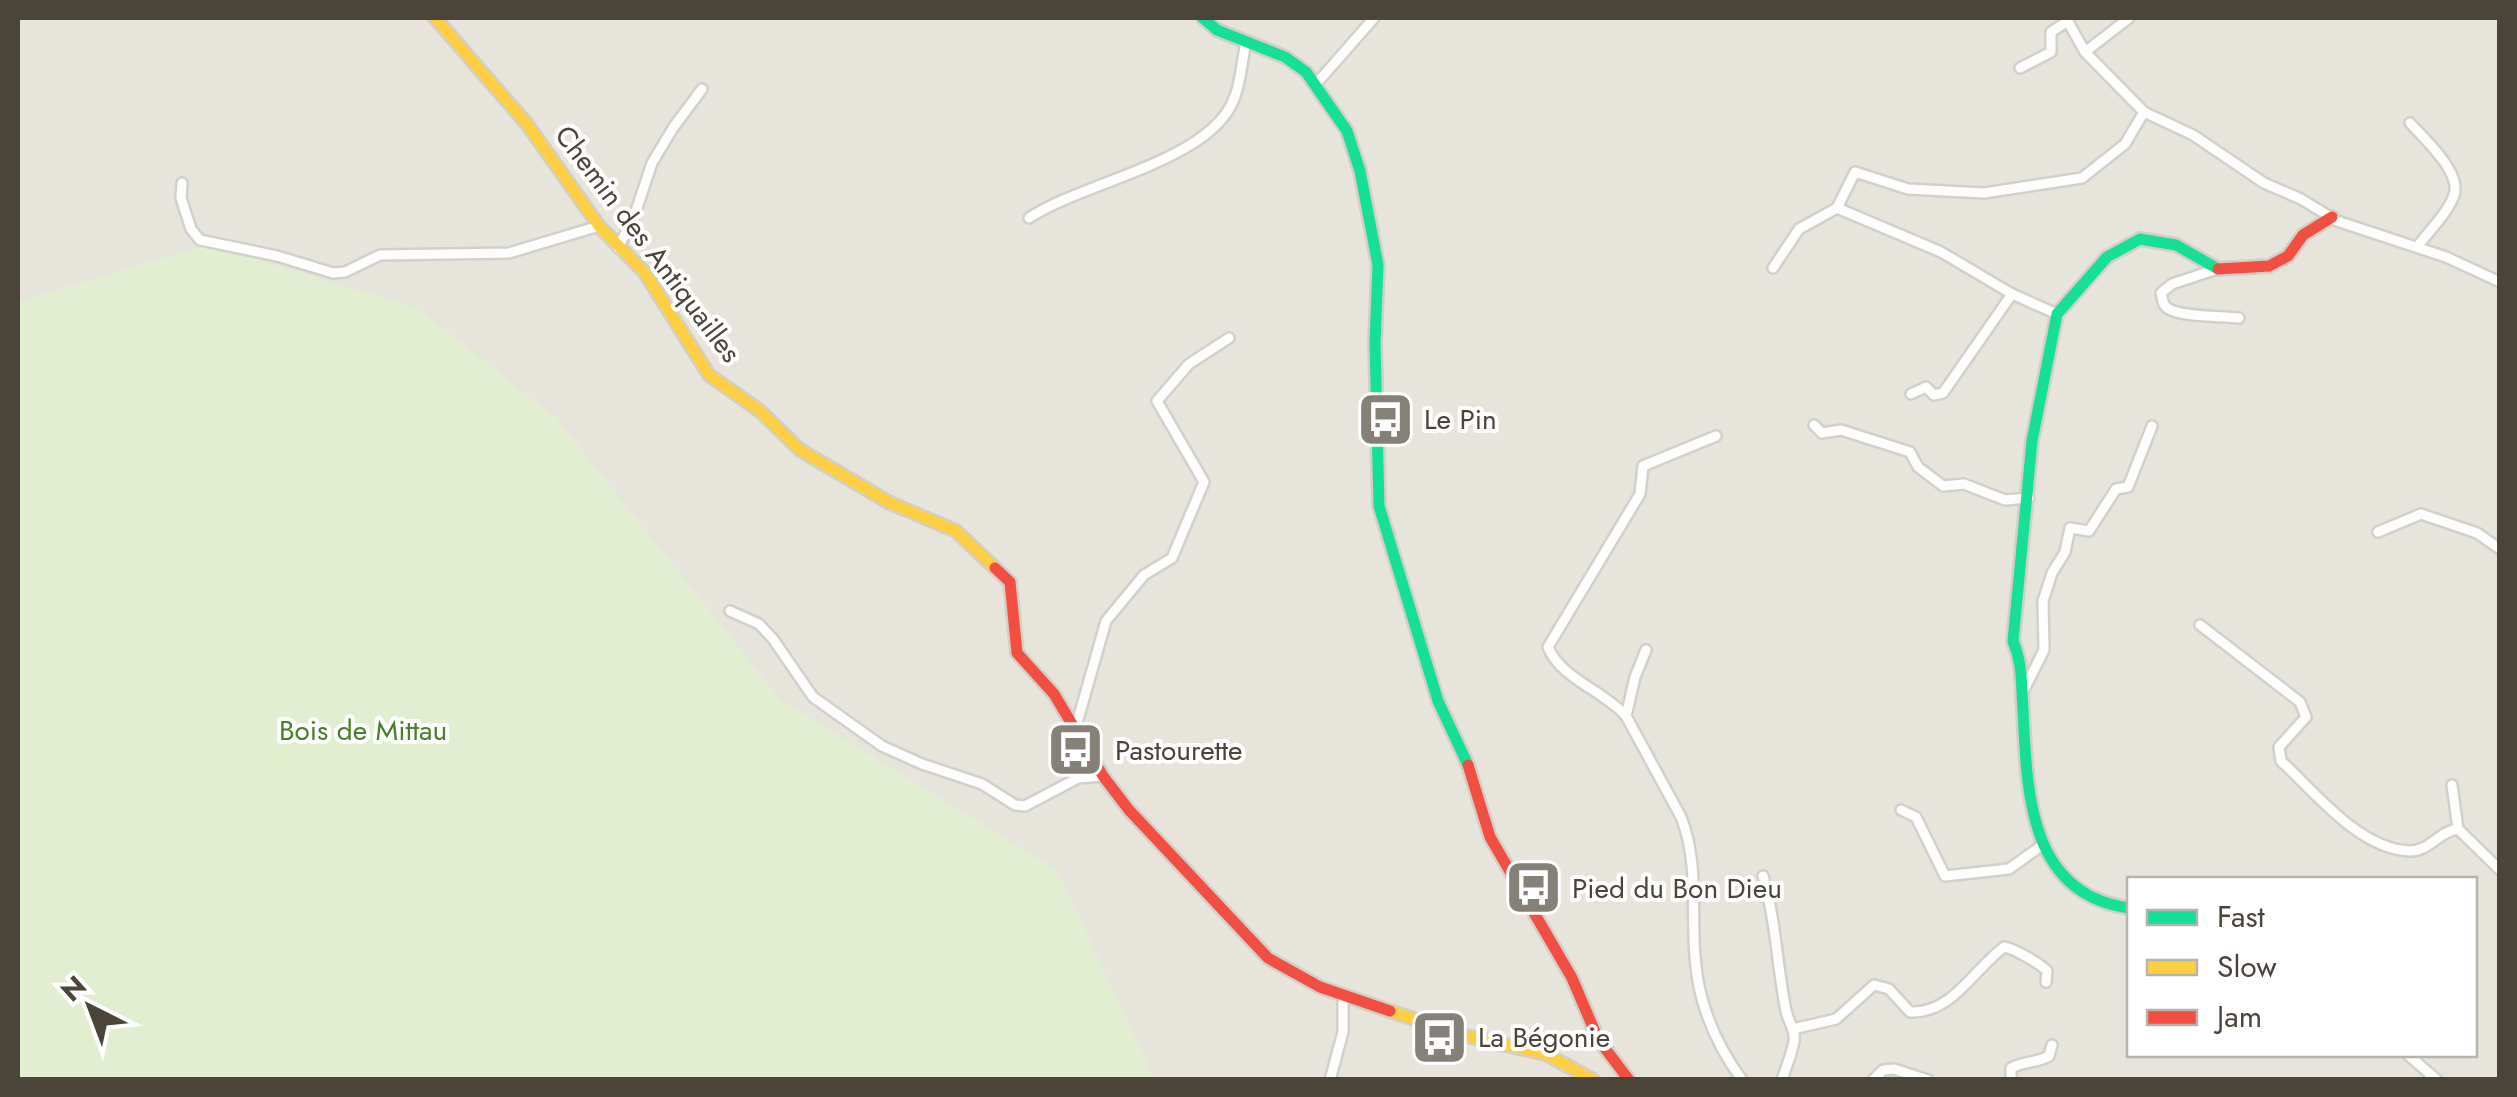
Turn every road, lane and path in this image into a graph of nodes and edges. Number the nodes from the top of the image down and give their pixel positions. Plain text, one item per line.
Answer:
1 (435, 18) edge
2 (1203, 18) edge
3 (1374, 18) edge
4 (2129, 18) edge
5 (2067, 19) edge
6 (1246, 43) junction
7 (2085, 52) junction
8 (2020, 68) dead end
9 (1316, 84) junction
10 (702, 88) dead end
11 (2144, 112) junction
12 (2410, 123) dead end
13 (182, 183) dead end
14 (1838, 208) junction
15 (2332, 217) junction
16 (1029, 218) dead end
17 (599, 226) junction
18 (2418, 247) junction
19 (618, 248) junction
20 (1773, 268) dead end
21 (2217, 268) junction
22 (2500, 282) edge
23 (2012, 294) junction
24 (2057, 314) junction
25 (2239, 318) dead end
26 (1228, 338) dead end
27 (1911, 394) dead end
28 (1814, 425) dead end
29 (2152, 426) dead end
30 (1716, 436) dead end
31 (2029, 498) junction
32 (2378, 532) dead end
33 (2500, 549) edge
34 (730, 610) dead end
35 (2200, 624) dead end
36 (1646, 650) dead end
37 (2024, 690) junction
38 (1626, 716) junction
39 (1074, 730) junction
40 (1103, 776) junction
41 (2452, 786) dead end
42 (1900, 810) dead end
43 (2458, 829) junction
44 (2041, 846) junction
45 (2500, 870) edge
46 (1763, 876) dead end
47 (2127, 908) edge
48 (2046, 982) dead end
49 (1343, 998) junction
50 (1792, 1029) junction
51 (2052, 1045) dead end
52 (2410, 1057) edge
53 (1330, 1080) edge
54 (1593, 1080) edge
55 (1629, 1080) edge
56 (1742, 1080) edge
57 (1782, 1080) edge
58 (1873, 1080) edge
59 (1928, 1080) edge
60 (2011, 1080) edge
61 (2437, 1080) edge

1 - 17 street, Chemin des Antiquailles
2 - 6 street
3 - 9 street
4 - 7 street
5 - 7 street
5 - 8 street
6 - 9 street
6 - 16 street
7 - 11 street
9 - 55 street
10 - 19 street
11 - 14 street
11 - 15 street
12 - 18 street
13 - 17 street
14 - 20 street
14 - 23 street
15 - 18 street
15 - 21 street
17 - 19 street, Chemin des Antiquailles
18 - 22 street
19 - 39 street, Chemin des Antiquailles
21 - 24 street
21 - 25 street
23 - 24 street
23 - 27 street
24 - 31 street
26 - 39 street
28 - 31 street
29 - 37 street
30 - 38 street
31 - 37 street
32 - 33 street
34 - 40 street
35 - 43 street
36 - 38 street
37 - 44 street
38 - 56 street
39 - 40 street, Chemin des Antiquailles
40 - 49 street, Chemin des Antiquailles
41 - 43 street
42 - 44 street
43 - 45 street
44 - 47 street
46 - 50 street
48 - 50 street
49 - 53 street
49 - 54 street, Chemin des Antiquailles
50 - 57 street
51 - 60 street
52 - 61 street
58 - 59 street

